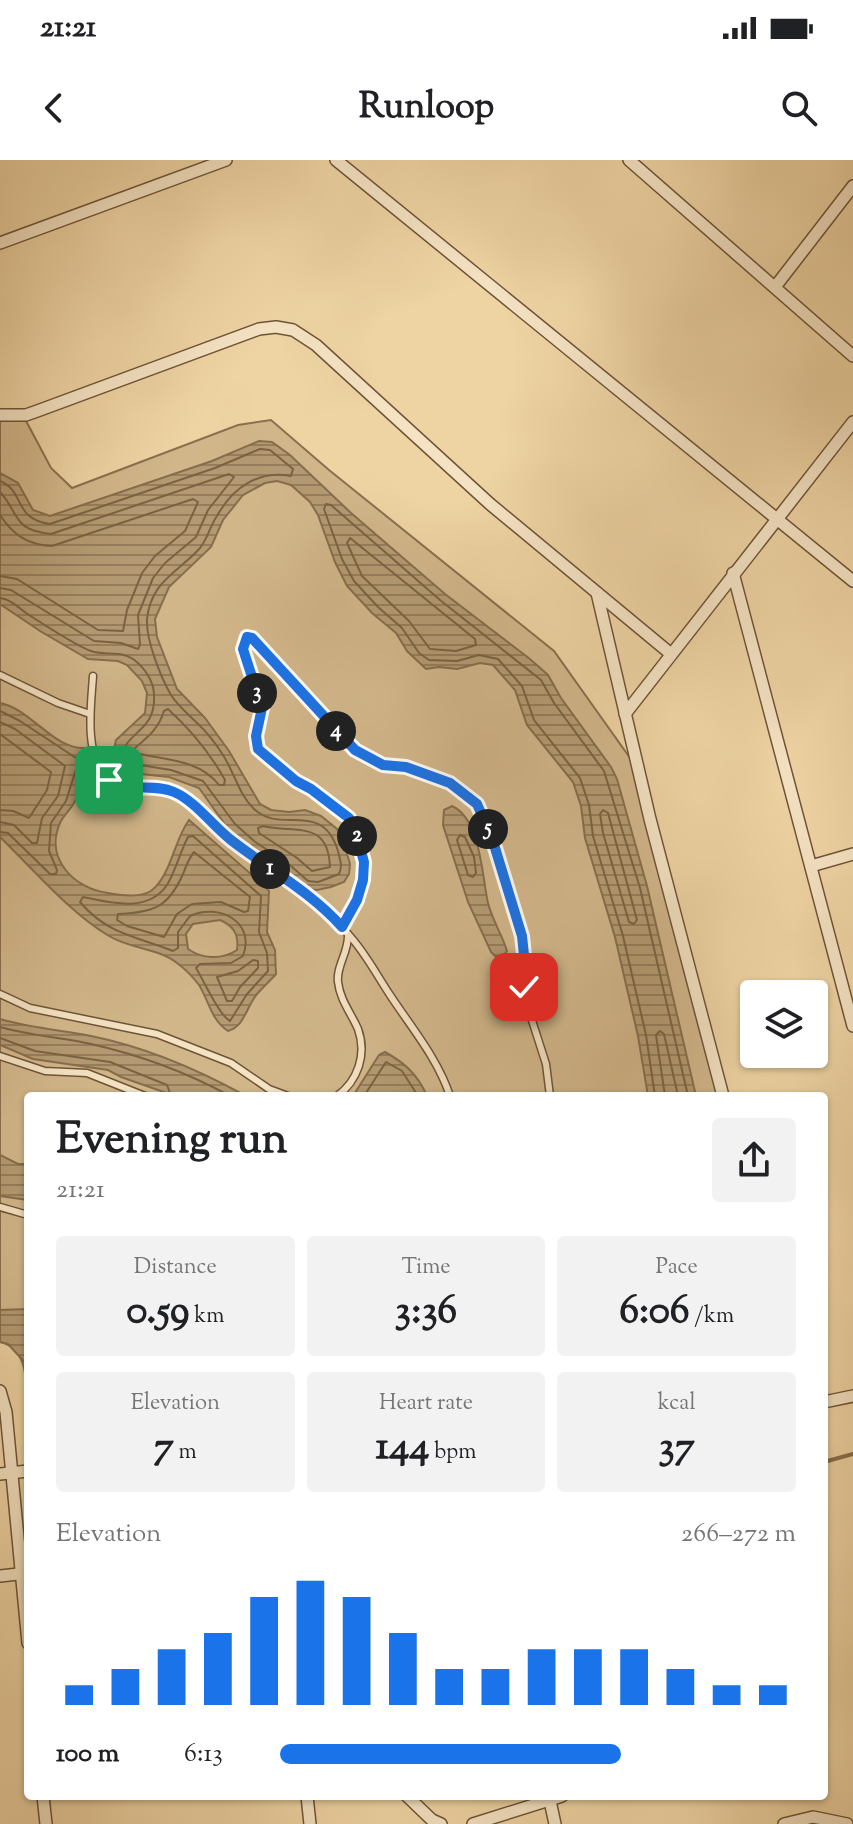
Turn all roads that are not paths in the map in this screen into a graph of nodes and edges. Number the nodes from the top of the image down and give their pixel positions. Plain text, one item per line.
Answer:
1 (226, 160) edge
2 (336, 160) edge
3 (629, 160) edge
4 (853, 186) edge
5 (0, 243) edge
6 (775, 287) junction
7 (853, 356) edge
8 (0, 415) edge
9 (853, 422) edge
10 (775, 519) junction
11 (733, 573) junction
12 (853, 581) edge
13 (597, 593) junction
14 (671, 654) junction
15 (0, 675) edge
16 (93, 676) dead end
17 (90, 714) junction
18 (625, 714) junction
19 (853, 854) edge
20 (811, 866) junction
21 (342, 927) junction
22 (348, 934) junction
23 (0, 994) edge
24 (853, 1026) edge
25 (0, 1056) edge
26 (135, 1092) edge
27 (277, 1092) edge
28 (342, 1092) edge
29 (449, 1092) edge
30 (550, 1092) edge
31 (722, 1092) edge
32 (0, 1207) edge
33 (24, 1214) edge
34 (0, 1391) edge
35 (853, 1396) edge
36 (828, 1401) edge
37 (6, 1473) edge
38 (24, 1569) edge
39 (24, 1574) edge
40 (0, 1576) edge
41 (43, 1800) edge
42 (307, 1800) edge
43 (411, 1800) edge
44 (550, 1801) joint
45 (46, 1824) edge
46 (310, 1824) edge
47 (441, 1824) edge
48 (473, 1824) edge
49 (555, 1824) edge
50 (784, 1824) edge
51 (847, 1824) edge

1 - 5 street
2 - 10 street
3 - 6 street
4 - 6 street
6 - 7 street
8 - 13 street
9 - 10 street
10 - 11 street
10 - 12 street
11 - 14 street
11 - 20 street
13 - 14 street
13 - 18 street
14 - 18 street
15 - 17 lane
16 - 17 lane
17 - 21 lane
18 - 31 street
19 - 20 street
20 - 24 street
21 - 22 lane
21 - 30 lane
22 - 28 lane
22 - 29 lane
23 - 27 lane
25 - 26 lane
32 - 33 lane
34 - 37 street
35 - 36 street
37 - 38 street
39 - 40 street
41 - 45 street
42 - 46 street
43 - 47 street
44 - 48 street
44 - 49 street
50 - 51 street

